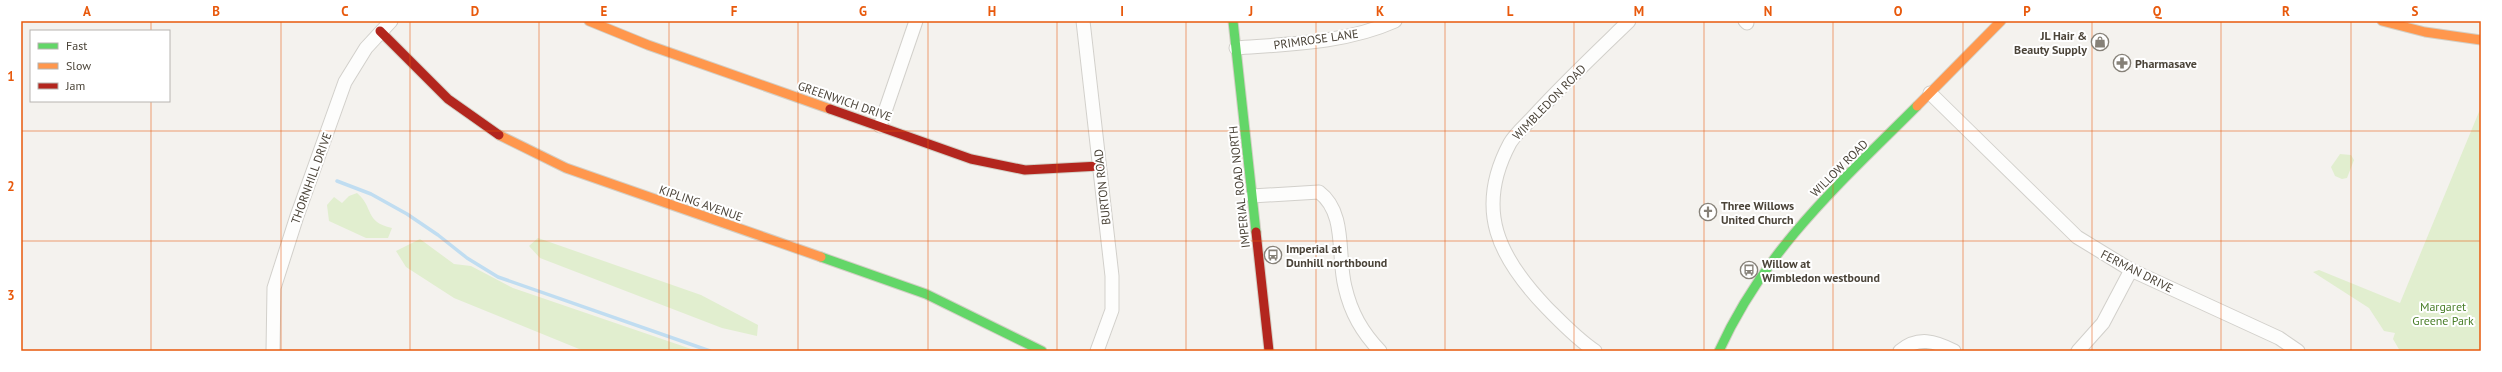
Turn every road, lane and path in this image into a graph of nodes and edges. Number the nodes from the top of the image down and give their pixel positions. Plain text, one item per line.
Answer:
1 (391, 21) edge
2 (589, 21) edge
3 (916, 21) edge
4 (1084, 21) edge
5 (1233, 21) edge
6 (1395, 21) edge
7 (1629, 21) edge
8 (2001, 21) edge
9 (2382, 21) edge
10 (380, 31) junction
11 (2481, 40) edge
12 (1236, 48) junction
13 (1930, 93) junction
14 (880, 126) junction
15 (1100, 166) junction
16 (1252, 196) junction
17 (2131, 270) junction
18 (273, 351) edge
19 (1042, 351) edge
20 (1097, 351) edge
21 (1269, 351) edge
22 (1380, 351) edge
23 (1595, 351) edge
24 (1719, 351) edge
25 (1900, 351) edge
26 (1954, 351) edge
27 (2078, 351) edge
28 (2298, 351) edge

1 - 10 street, THORNHILL DRIVE
2 - 14 street, GREENWICH DRIVE
3 - 14 street
4 - 15 street, BURTON ROAD
5 - 12 street, IMPERIAL ROAD NORTH
6 - 12 street, PRIMROSE LANE
7 - 23 street, WIMBLEDON ROAD
8 - 13 street, WILLOW ROAD
9 - 11 street
10 - 18 street, THORNHILL DRIVE
10 - 19 street, KIPLING AVENUE
12 - 16 street, IMPERIAL ROAD NORTH
13 - 17 street, FERMAN DRIVE
13 - 24 street, WILLOW ROAD
14 - 15 street, GREENWICH DRIVE
15 - 20 street, BURTON ROAD
16 - 21 street, IMPERIAL ROAD NORTH
16 - 22 street
17 - 27 street
17 - 28 street, FERMAN DRIVE
25 - 26 street

